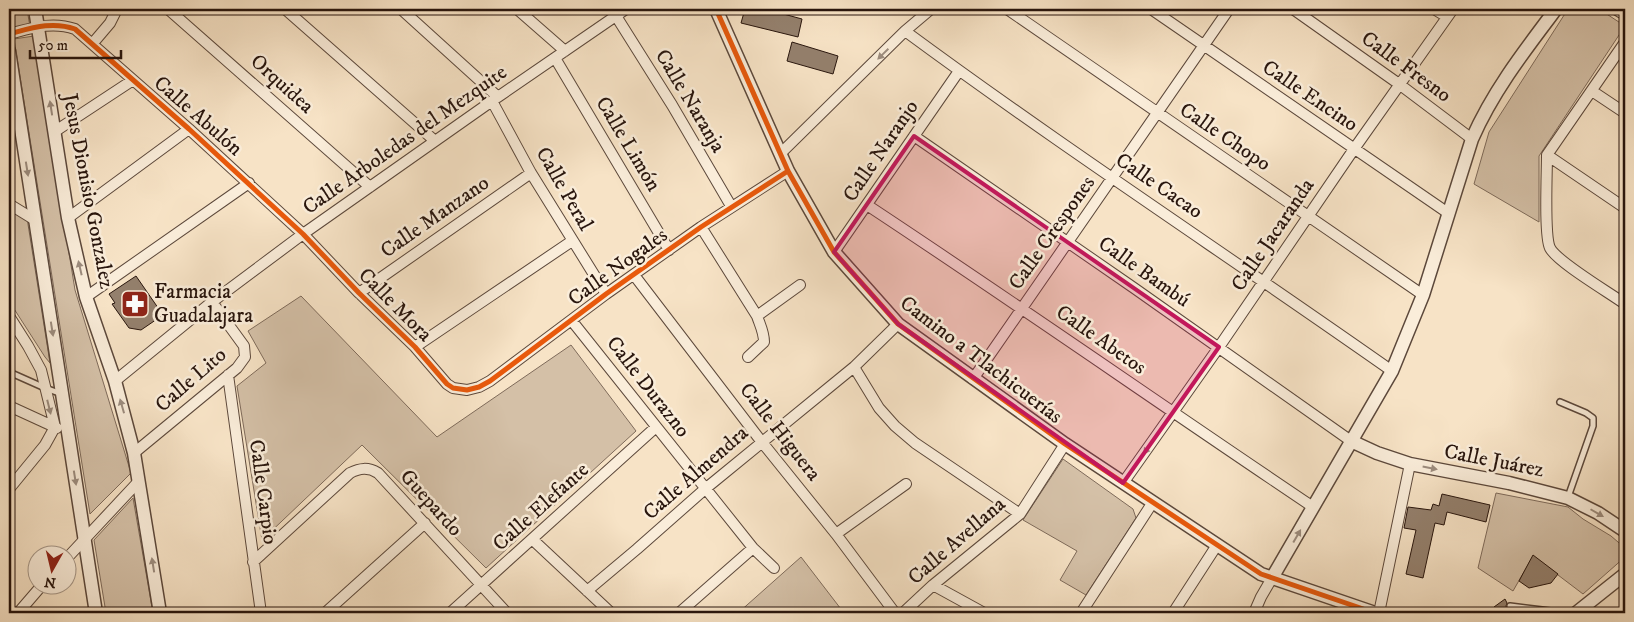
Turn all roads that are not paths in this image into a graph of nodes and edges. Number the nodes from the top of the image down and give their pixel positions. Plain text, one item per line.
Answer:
1 (35, 9) edge
2 (117, 9) edge
3 (168, 9) edge
4 (285, 9) edge
5 (401, 9) edge
6 (517, 9) edge
7 (626, 9) edge
8 (716, 9) edge
9 (931, 9) edge
10 (1007, 9) edge
11 (1152, 9) edge
12 (1229, 9) edge
13 (1293, 9) edge
14 (1434, 9) edge
15 (1556, 9) edge
16 (1616, 9) edge
17 (1450, 13) edge
18 (1625, 15) edge
19 (616, 16) junction
20 (38, 27) junction
21 (906, 31) junction
22 (9, 34) edge
23 (1625, 42) edge
24 (93, 43) junction
25 (1204, 46) junction
26 (9, 51) edge
27 (565, 51) junction
28 (555, 58) junction
29 (959, 71) junction
30 (133, 80) junction
31 (1399, 84) junction
32 (1592, 91) junction
33 (495, 99) junction
34 (1157, 113) junction
35 (1625, 113) edge
36 (189, 129) junction
37 (54, 132) junction
38 (914, 136) junction
39 (1472, 138) junction
40 (435, 141) junction
41 (1354, 149) junction
42 (780, 154) junction
43 (1547, 155) junction
44 (788, 171) junction
45 (532, 173) junction
46 (1112, 178) junction
47 (249, 183) junction
48 (370, 187) junction
49 (9, 204) edge
50 (868, 205) junction
51 (731, 206) junction
52 (1625, 208) edge
53 (1448, 213) junction
54 (1309, 216) junction
55 (68, 218) junction
56 (35, 220) junction
57 (701, 226) junction
58 (303, 234) junction
59 (572, 241) junction
60 (1068, 241) junction
61 (669, 250) junction
62 (834, 252) junction
63 (634, 275) junction
64 (1264, 281) junction
65 (800, 285) dead end
66 (359, 292) junction
67 (606, 294) junction
68 (1424, 295) junction
69 (86, 297) junction
70 (212, 302) junction
71 (1625, 304) edge
72 (1022, 308) junction
73 (9, 316) edge
74 (757, 316) junction
75 (572, 321) junction
76 (898, 324) junction
77 (415, 348) junction
78 (1219, 348) junction
79 (748, 357) dead end
80 (854, 367) junction
81 (1392, 371) junction
82 (9, 372) edge
83 (228, 375) junction
84 (973, 379) junction
85 (115, 381) junction
86 (44, 388) junction
87 (468, 390) joint
88 (62, 394) junction
89 (1560, 402) dead end
90 (9, 406) edge
91 (1173, 413) junction
92 (54, 427) junction
93 (656, 427) junction
94 (68, 430) junction
95 (1351, 440) junction
96 (762, 441) junction
97 (1065, 444) junction
98 (134, 453) junction
99 (1410, 464) junction
100 (139, 481) junction
101 (1123, 483) junction
102 (906, 484) dead end
103 (9, 488) edge
104 (705, 489) junction
105 (1568, 498) junction
106 (1153, 502) junction
107 (1313, 507) junction
108 (1020, 514) junction
109 (425, 523) junction
110 (1625, 531) edge
111 (836, 534) junction
112 (84, 538) junction
113 (533, 540) junction
114 (78, 545) edge
115 (1217, 545) junction
116 (753, 548) junction
117 (253, 562) junction
118 (774, 568) dead end
119 (1625, 574) edge
120 (1272, 578) junction
121 (933, 584) junction
122 (480, 585) junction
123 (587, 592) junction
124 (34, 594) edge
125 (1510, 606) dead end
126 (18, 613) edge
127 (96, 613) edge
128 (160, 613) edge
129 (261, 613) edge
130 (325, 613) edge
131 (450, 613) edge
132 (507, 613) edge
133 (611, 613) edge
134 (679, 613) edge
135 (895, 613) edge
136 (903, 613) edge
137 (984, 613) edge
138 (1081, 613) edge
139 (1173, 613) edge
140 (1254, 613) edge
141 (1374, 613) edge
142 (1379, 613) edge
143 (1567, 613) edge
144 (1576, 613) edge

1 - 20 street, Jesus Dionisio Gonzalez
2 - 24 street
3 - 48 street, Orquidea
4 - 40 street
5 - 33 street, Calle Peral
6 - 27 street
7 - 19 street, Calle Arboledas del Mezquite
8 - 42 street, Camino a Tlachicuerías
9 - 21 street
10 - 34 street, Calle Chopo
11 - 25 street, Calle Encino
12 - 25 street, Calle Crespones
13 - 31 street, Calle Fresno
14 - 17 street
15 - 39 street
16 - 18 street
17 - 31 street, Calle Jacaranda
19 - 27 street, Calle Arboledas del Mezquite
19 - 51 street, Calle Naranja
20 - 22 street, Calle Abulón
20 - 24 street, Calle Abulón
37 -> 20 street, Jesus Dionisio Gonzalez
21 - 29 street, Calle Cacao
21 -> 42 street
23 - 32 street
24 - 30 street, Calle Abulón
25 - 34 street, Calle Crespones
25 - 41 street, Calle Encino
26 -> 56 street
27 - 28 street, Calle Arboledas del Mezquite
28 - 33 street, Calle Arboledas del Mezquite
28 - 61 street, Calle Limón
29 - 38 street, Calle Naranjo
29 - 46 street, Calle Cacao
30 - 36 street, Calle Abulón
30 - 37 street
31 - 39 street, Calle Fresno
31 - 41 street, Calle Jacaranda
32 - 35 street
32 - 43 street
33 - 40 street, Calle Arboledas del Mezquite
33 - 45 street, Calle Peral
34 - 46 street, Calle Crespones
34 - 54 street, Calle Chopo
36 - 47 street, Calle Abulón
36 - 55 street
37 - 55 street, Jesus Dionisio Gonzalez
38 - 50 street, Calle Naranjo
38 - 60 street, Calle Bambú
39 - 53 street
40 - 48 street, Calle Arboledas del Mezquite
41 - 53 street, Calle Encino
41 - 54 street, Calle Jacaranda
42 - 44 street, Camino a Tlachicuerías
43 - 52 street
43 - 71 street
44 - 51 street, Calle Nogales
44 - 62 street, Camino a Tlachicuerías
45 - 59 street, Calle Peral
45 - 66 street, Calle Manzano
46 - 60 street, Calle Crespones
46 - 64 street, Calle Cacao
47 - 58 street, Calle Abulón
47 - 69 street
48 - 58 street, Calle Arboledas del Mezquite
49 - 56 street
50 - 62 street, Calle Naranjo
50 - 72 street, Calle Abetos
51 - 57 street, Calle Nogales
53 - 68 street
54 - 64 street, Calle Jacaranda
54 - 68 street, Calle Chopo
69 -> 55 street, Jesus Dionisio Gonzalez
56 -> 88 street
57 - 61 street, Calle Nogales
57 - 74 street
58 - 66 street, Calle Mora
58 - 70 street, Calle Arboledas del Mezquite
59 - 67 street, Calle Peral
59 - 77 street
60 - 72 street, Calle Crespones
60 - 78 street, Calle Bambú
61 - 63 street, Calle Nogales
62 - 76 street, Camino a Tlachicuerías
63 - 67 street, Calle Nogales
63 - 96 street, Calle Higuera
64 - 78 street, Calle Jacaranda
64 - 81 street, Calle Cacao
65 - 74 street
66 - 77 street, Calle Mora
67 - 75 street, Calle Nogales
68 - 81 street
69 - 85 street, Jesus Dionisio Gonzalez
70 - 83 street, Calle Lito
70 - 85 street, Calle Arboledas del Mezquite
72 - 84 street, Calle Crespones
72 - 91 street, Calle Abetos
73 - 86 street
74 - 79 street
75 - 87 street, Calle Nogales
75 - 93 street, Calle Durazno
76 - 80 street, Calle Almendra
76 - 84 street, Camino a Tlachicuerías
77 - 87 street, Calle Mora
78 - 91 street, Calle Jacaranda
78 - 95 street, Calle Bambú
80 - 96 street, Calle Almendra
80 - 108 street
81 - 95 street
82 - 86 lane
83 - 98 street, Calle Lito
83 - 117 street, Calle Carpio
84 - 97 street, Camino a Tlachicuerías
98 -> 85 street, Jesus Dionisio Gonzalez
86 - 88 lane
86 -> 92 street
88 - 94 street
89 - 105 lane
90 - 92 street
91 -> 101 street, Calle Jacaranda
91 - 107 street, Calle Abetos
92 - 94 street
92 - 103 street
93 - 104 street, Calle Durazno
93 - 113 street, Calle Elefante
94 -> 112 street
95 - 99 street, Calle Juárez
95 - 107 street
96 - 104 street, Calle Almendra
96 - 111 street, Calle Higuera
97 - 101 street, Camino a Tlachicuerías
97 - 108 street, Calle Avellana
98 - 100 street, Jesus Dionisio Gonzalez
99 -> 105 street, Calle Juárez
99 - 142 street
100 - 112 street
128 -> 100 street, Jesus Dionisio Gonzalez
101 - 106 street, Camino a Tlachicuerías
102 - 111 street
104 - 116 street, Calle Durazno
104 - 123 street, Calle Almendra
105 -> 110 street, Calle Juárez
106 - 115 street, Camino a Tlachicuerías
106 - 138 street
120 -> 107 street
108 - 121 street, Calle Avellana
109 - 117 street, Guepardo
109 - 122 street, Guepardo
109 - 130 street
111 - 135 street, Calle Higuera
112 - 114 street
112 - 127 street
113 - 122 street, Calle Elefante
113 - 123 street
115 - 120 street, Camino a Tlachicuerías
115 - 139 street
116 - 118 street, Calle Durazno
116 - 134 street
117 - 129 street, Calle Carpio
119 - 144 street
120 - 140 street
120 - 141 street, Camino a Tlachicuerías
121 - 136 street, Calle Avellana
121 - 137 street
122 - 131 street, Calle Elefante
122 - 132 street, Guepardo
123 - 133 street
124 - 126 street
125 - 143 lane

